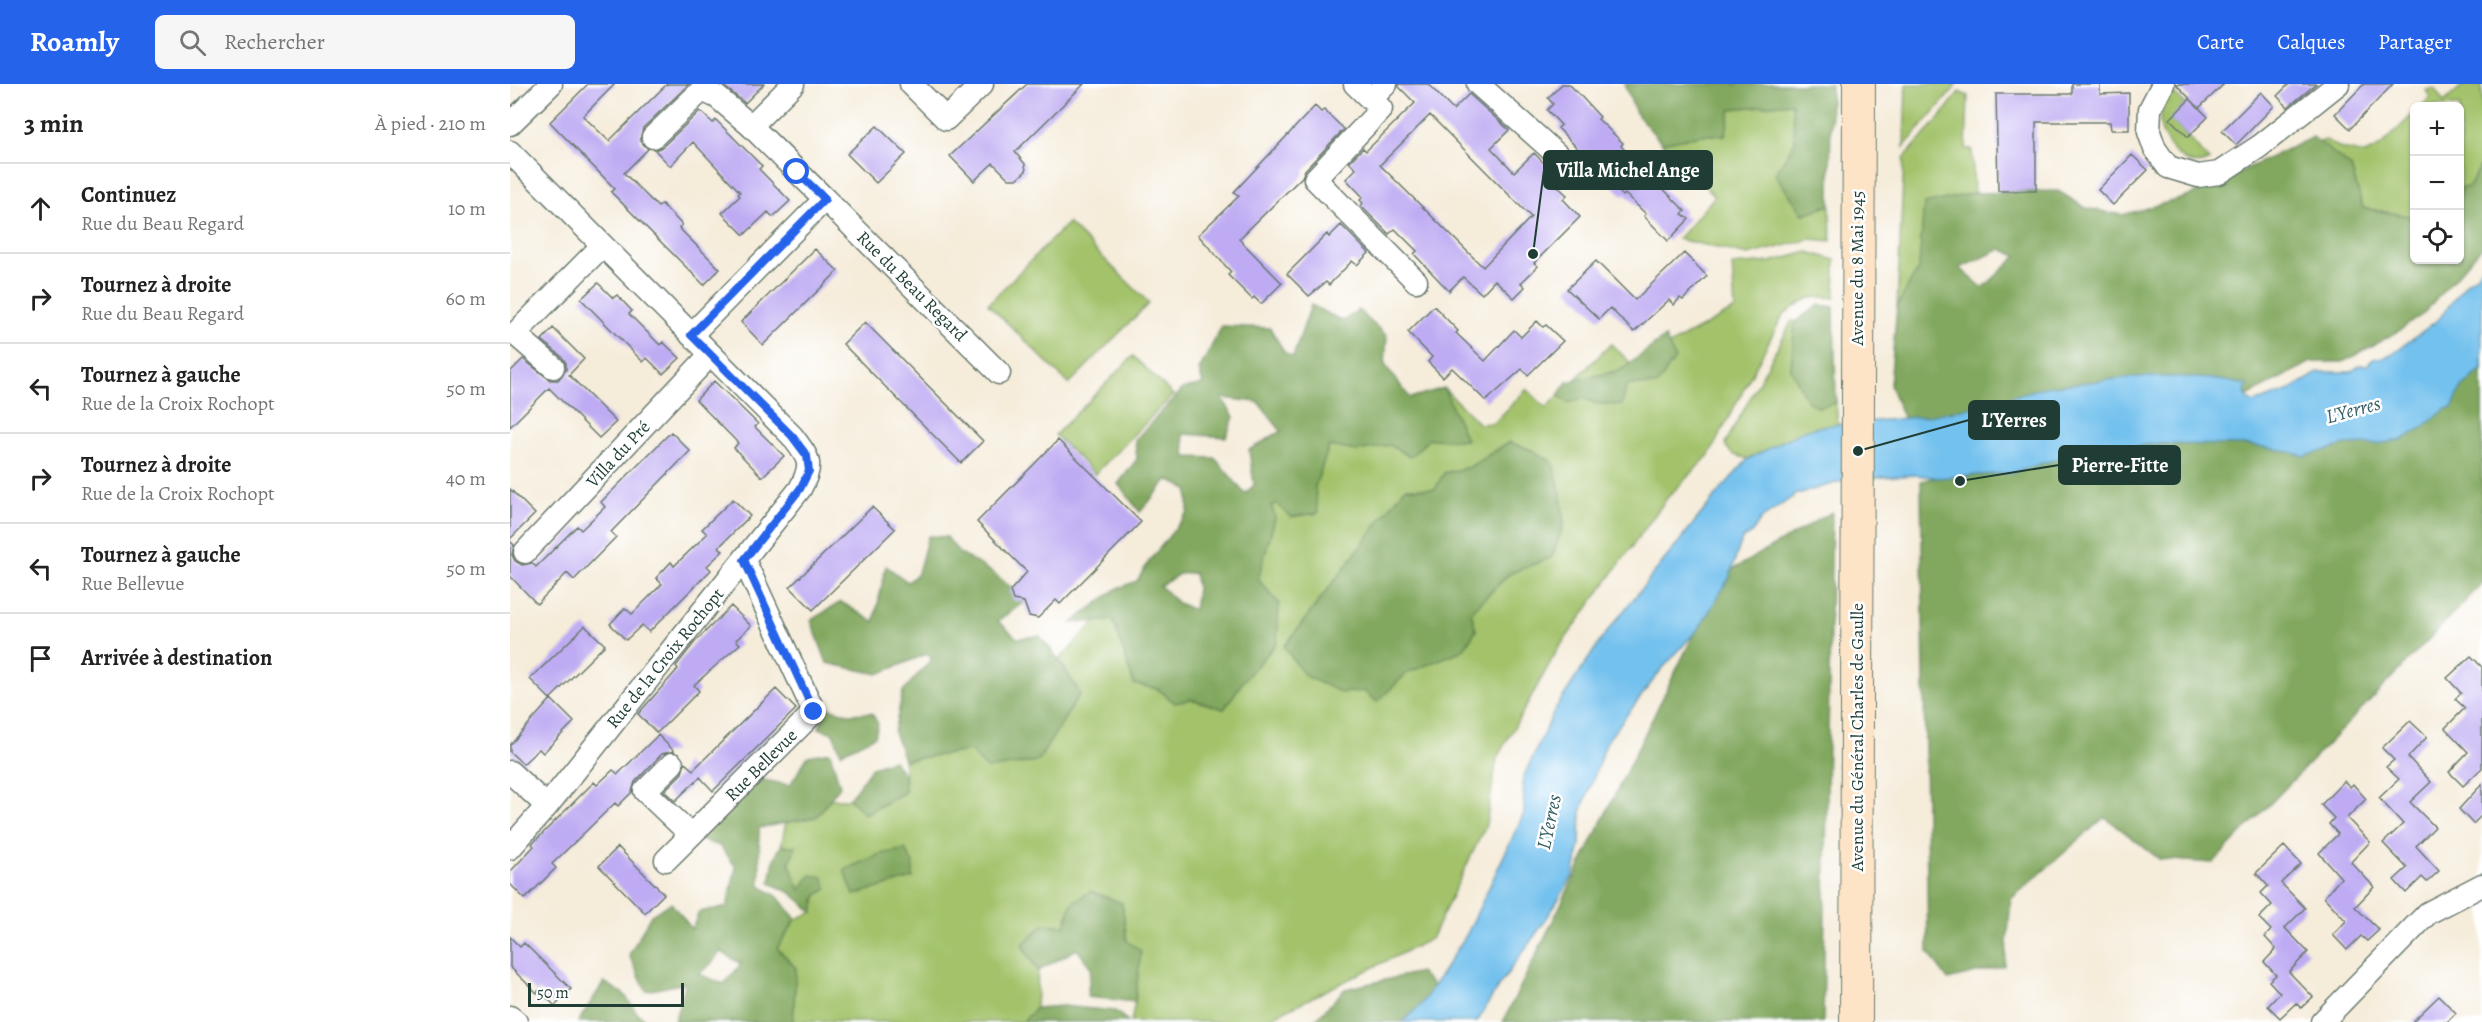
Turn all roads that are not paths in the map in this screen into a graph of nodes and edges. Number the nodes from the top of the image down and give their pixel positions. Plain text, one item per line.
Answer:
1 (551, 84) edge
2 (793, 84) edge
3 (911, 84) edge
4 (982, 84) edge
5 (1478, 84) edge
6 (1859, 84) edge
7 (2163, 84) edge
8 (2338, 84) edge
9 (1373, 94) edge
10 (510, 124) edge
11 (751, 126) junction
12 (653, 137) dead end
13 (510, 152) edge
14 (1563, 160) dead end
15 (825, 199) junction
16 (602, 246) junction
17 (1416, 281) dead end
18 (691, 335) junction
19 (710, 355) junction
20 (553, 367) dead end
21 (999, 373) dead end
22 (1858, 451) joint
23 (525, 552) dead end
24 (744, 560) junction
25 (672, 764) dead end
26 (510, 772) edge
27 (548, 806) junction
28 (691, 835) junction
29 (510, 848) edge
30 (666, 860) dead end
31 (2482, 885) edge
32 (510, 1017) edge
33 (516, 1022) edge
34 (1856, 1022) edge
35 (2322, 1022) edge

1 - 10 street
2 - 11 street
3 - 4 street
5 - 14 street
6 - 22 main road, Avenue du 8 Mai 1945
7 - 8 street
9 - 17 street
11 - 12 street, Rue du Beau Regard
11 - 15 street, Rue du Beau Regard
13 - 16 street, Rue de la Croix Rochopt
15 - 18 street
15 - 21 street, Rue du Beau Regard
16 - 18 street, Rue de la Croix Rochopt
16 - 20 street
18 - 19 street, Rue de la Croix Rochopt
19 - 23 street, Villa du Pré
19 - 24 street, Rue de la Croix Rochopt
22 - 34 main road, Avenue du Général Charles de Gaulle
24 - 27 street, Rue de la Croix Rochopt
24 - 28 street, Rue Bellevue
25 - 28 street
26 - 27 street
27 - 29 street, Rue de la Croix Rochopt
28 - 30 street, Rue Bellevue
31 - 35 street
32 - 33 street

